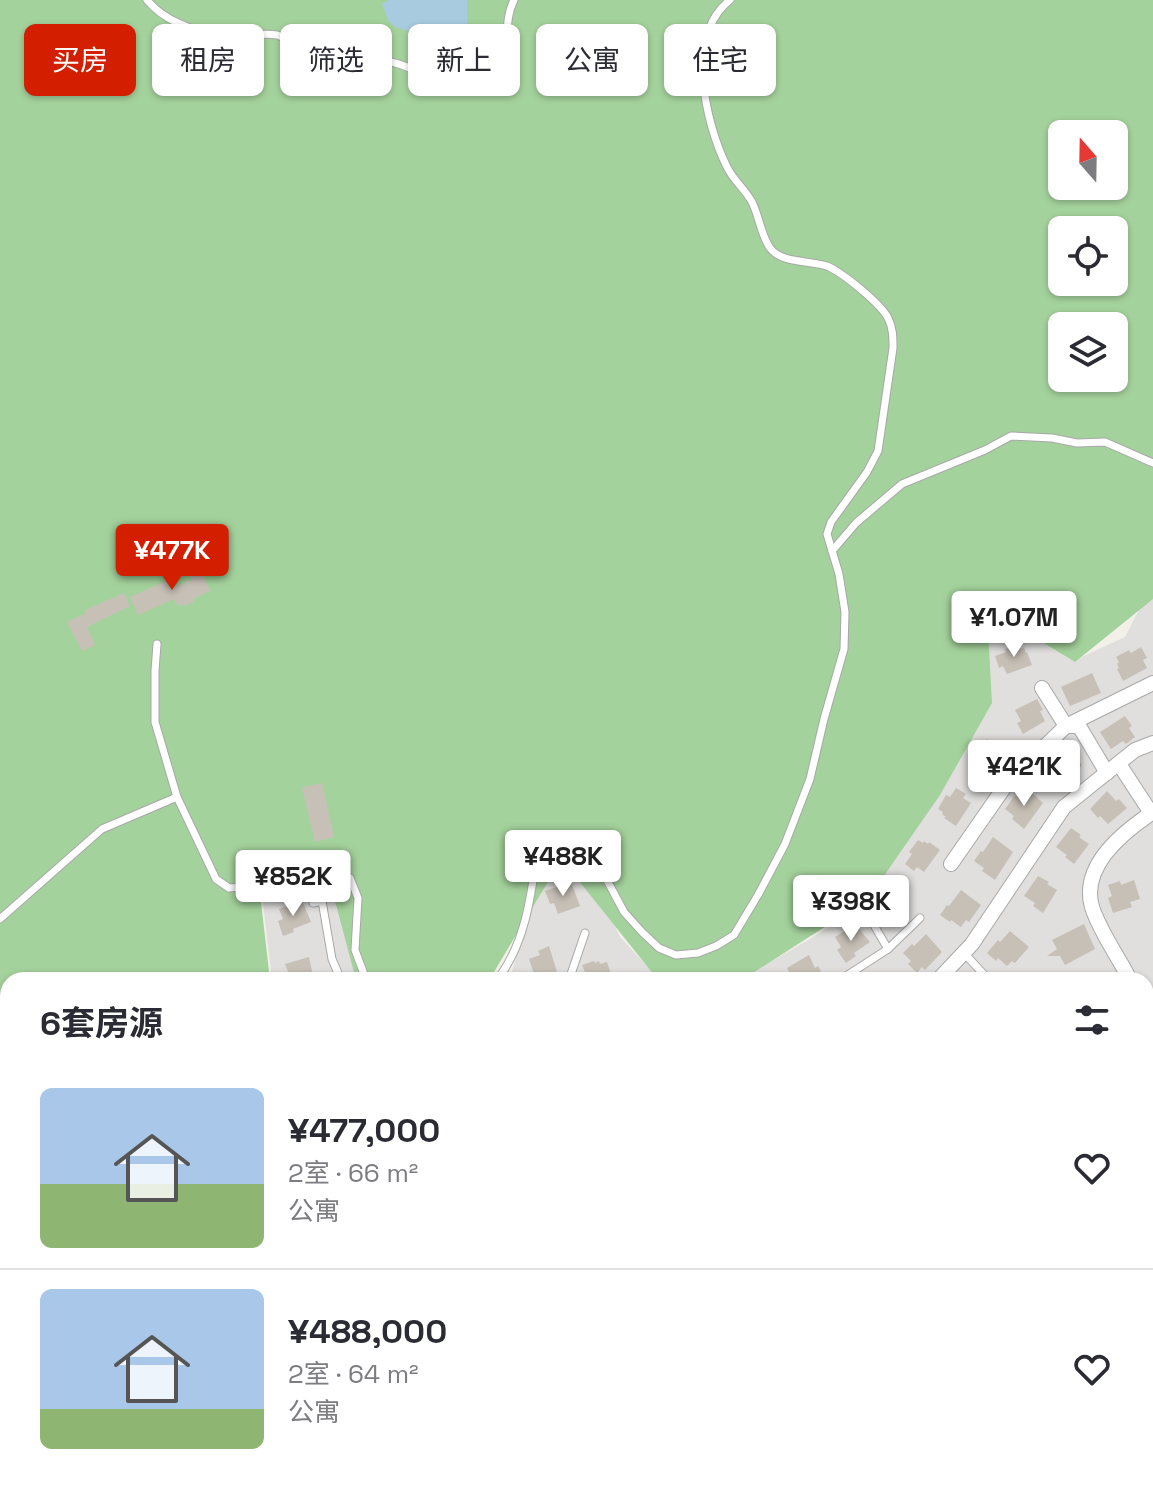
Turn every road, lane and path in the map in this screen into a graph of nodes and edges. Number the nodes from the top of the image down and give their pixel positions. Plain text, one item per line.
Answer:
1 (147, 0) edge
2 (514, 0) edge
3 (730, 0) edge
4 (1153, 463) edge
5 (832, 551) junction
6 (157, 644) dead end
7 (1153, 683) edge
8 (1042, 688) dead end
9 (1066, 726) junction
10 (1153, 743) edge
11 (1113, 768) junction
12 (177, 797) junction
13 (1152, 813) edge
14 (951, 864) dead end
15 (313, 903) dead end
16 (868, 915) dead end
17 (920, 918) dead end
18 (0, 919) edge
19 (585, 933) dead end
20 (888, 949) junction
21 (964, 953) junction
22 (338, 972) edge
23 (363, 972) edge
24 (504, 972) edge
25 (572, 972) edge
26 (852, 972) edge
27 (946, 972) edge
28 (982, 972) edge
29 (1126, 972) edge

1 - 2 lane
3 - 5 lane
4 - 5 lane
5 - 24 lane
6 - 12 lane
7 - 9 street
8 - 9 street
9 - 11 street
9 - 14 street
10 - 11 street
11 - 13 street
11 - 21 street
12 - 18 lane
12 - 23 lane
13 - 29 street
15 - 22 lane
16 - 20 lane
17 - 20 lane
19 - 25 lane
20 - 26 lane
21 - 27 street
21 - 28 lane

